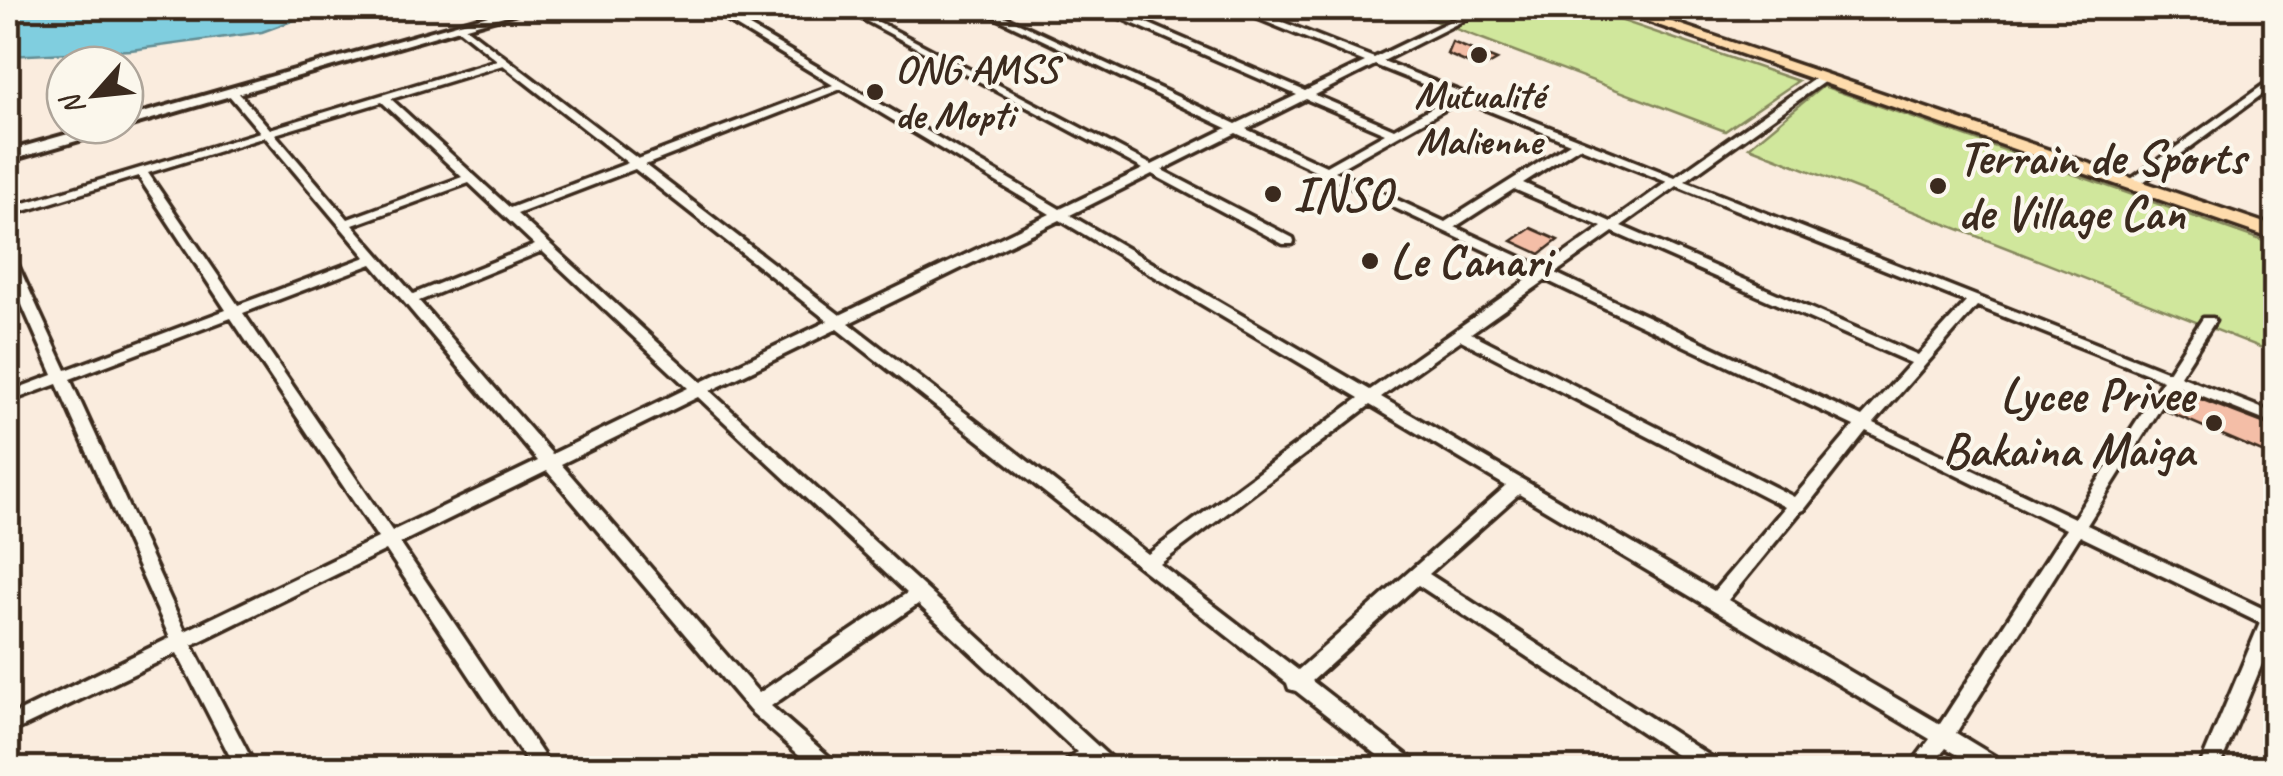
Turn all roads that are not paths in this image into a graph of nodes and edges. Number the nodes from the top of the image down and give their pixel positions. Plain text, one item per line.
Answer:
1 (525, 8) edge
2 (711, 8) edge
3 (846, 8) edge
4 (980, 8) edge
5 (1105, 8) edge
6 (1240, 8) edge
7 (1484, 8) edge
8 (1618, 8) edge
9 (460, 26) junction
10 (504, 61) junction
11 (1373, 62) junction
12 (1821, 79) junction
13 (2276, 79) edge
14 (842, 85) junction
15 (232, 92) junction
16 (1305, 94) junction
17 (1461, 96) junction
18 (384, 98) junction
19 (145, 116) edge
20 (1233, 129) junction
21 (268, 134) junction
22 (1394, 134) junction
23 (1578, 142) junction
24 (46, 145) edge
25 (8, 156) edge
26 (636, 164) junction
27 (1152, 168) junction
28 (140, 172) junction
29 (1324, 172) junction
30 (470, 178) junction
31 (1678, 182) junction
32 (1514, 184) junction
33 (2131, 185) junction
34 (8, 212) edge
35 (508, 213) junction
36 (1060, 214) junction
37 (345, 224) junction
38 (1444, 228) junction
39 (1614, 228) junction
40 (2276, 234) edge
41 (1288, 241) dead end
42 (544, 246) junction
43 (8, 259) edge
44 (374, 259) junction
45 (1545, 276) junction
46 (410, 300) junction
47 (1975, 300) junction
48 (232, 313) junction
49 (2208, 321) dead end
50 (837, 322) junction
51 (1461, 334) junction
52 (1921, 362) junction
53 (60, 378) junction
54 (2172, 378) junction
55 (700, 389) junction
56 (1372, 396) junction
57 (8, 397) edge
58 (2276, 420) edge
59 (1864, 424) junction
60 (548, 463) junction
61 (1518, 484) junction
62 (1798, 506) junction
63 (2077, 525) junction
64 (386, 542) junction
65 (1146, 565) junction
66 (1417, 575) junction
67 (919, 594) junction
68 (1716, 602) junction
69 (2274, 617) edge
70 (181, 642) junction
71 (1296, 683) junction
72 (756, 705) junction
73 (8, 726) edge
74 (1943, 736) junction
75 (1091, 753) junction
76 (246, 768) edge
77 (542, 768) edge
78 (828, 768) edge
79 (1072, 768) edge
80 (1108, 768) edge
81 (1409, 768) edge
82 (1712, 768) edge
83 (1918, 768) edge
84 (1997, 768) edge
85 (2209, 768) edge

1 - 9 street
2 - 14 street
3 - 27 street
4 - 20 street
5 - 16 street
6 - 11 street
7 - 11 street
8 - 12 main road
9 - 10 street
9 - 15 street
10 - 18 street
10 - 26 street
11 - 16 street
11 - 17 street
12 - 31 street
12 - 33 main road
13 - 33 street
14 - 26 street
14 - 36 street
15 - 19 street
15 - 21 street
16 - 20 street
16 - 22 street
17 - 22 street
17 - 23 street
18 - 21 street
18 - 30 street
20 - 27 street
20 - 29 street
21 - 28 street
21 - 37 street
22 - 29 street
23 - 31 street
23 - 32 street
24 - 25 street
26 - 35 street
26 - 50 street
27 - 36 street
27 - 41 street
28 - 34 street
28 - 48 street
29 - 38 street
30 - 35 street
30 - 37 street
31 - 39 street
31 - 47 street
32 - 38 street
32 - 39 street
33 - 40 main road
35 - 42 street
36 - 50 street
36 - 56 street
37 - 44 street
38 - 45 street
39 - 45 street
39 - 52 street
42 - 46 street
42 - 55 street
43 - 53 street
44 - 46 street
44 - 48 street
45 - 51 street
45 - 59 street
46 - 60 street
47 - 52 street
47 - 54 street
48 - 53 street
48 - 64 street
49 - 54 street
50 - 55 street
50 - 65 street
51 - 56 street
51 - 62 street
52 - 59 street
53 - 57 street
53 - 70 street
54 - 58 street
54 - 63 street
55 - 60 street
55 - 67 street
56 - 61 street
56 - 65 street
59 - 62 street
59 - 63 street
60 - 64 street
60 - 72 street
61 - 66 street
61 - 68 street
62 - 68 street
63 - 69 street
63 - 74 street
64 - 70 street
64 - 77 street
65 - 71 street
66 - 71 street
66 - 82 street
67 - 72 street
67 - 75 street
68 - 74 street
69 - 85 street
70 - 73 street
70 - 76 street
71 - 81 street
72 - 78 street
74 - 83 street
74 - 84 street
75 - 79 street
75 - 80 street

